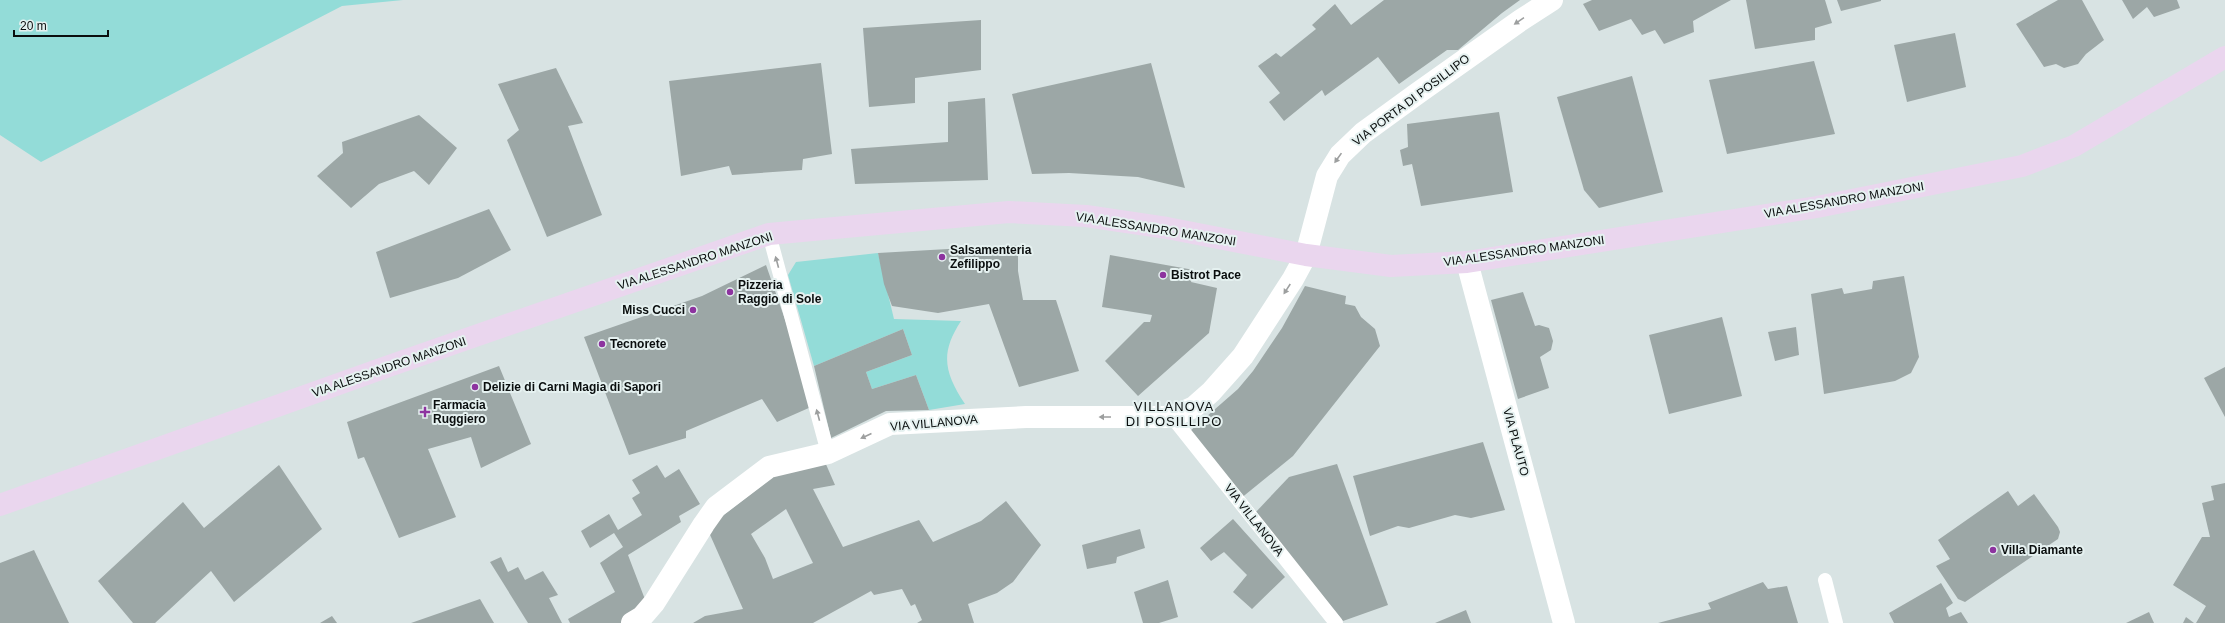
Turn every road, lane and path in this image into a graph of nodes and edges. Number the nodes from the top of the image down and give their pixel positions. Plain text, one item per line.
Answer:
1 (1552, 0) edge
2 (2225, 57) edge
3 (769, 234) junction
4 (1306, 255) junction
5 (1467, 262) junction
6 (1172, 417) junction
7 (828, 453) junction
8 (0, 505) edge
9 (1825, 580) dead end
10 (632, 623) edge
11 (1336, 623) edge
12 (1564, 623) edge
13 (1836, 623) edge

1 -> 4 street, VIA PORTA DI POSILLIPO
2 - 5 street, VIA ALESSANDRO MANZONI
3 - 4 street, VIA ALESSANDRO MANZONI
7 -> 3 lane
3 - 8 street, VIA ALESSANDRO MANZONI
4 - 5 street, VIA ALESSANDRO MANZONI
4 -> 6 street, VIA VILLANOVA
5 - 12 street, VIA PLAUTO
6 -> 7 street, VIA VILLANOVA
6 - 11 lane, VIA VILLANOVA
7 - 10 street, VIA VILLANOVA
9 - 13 lane

